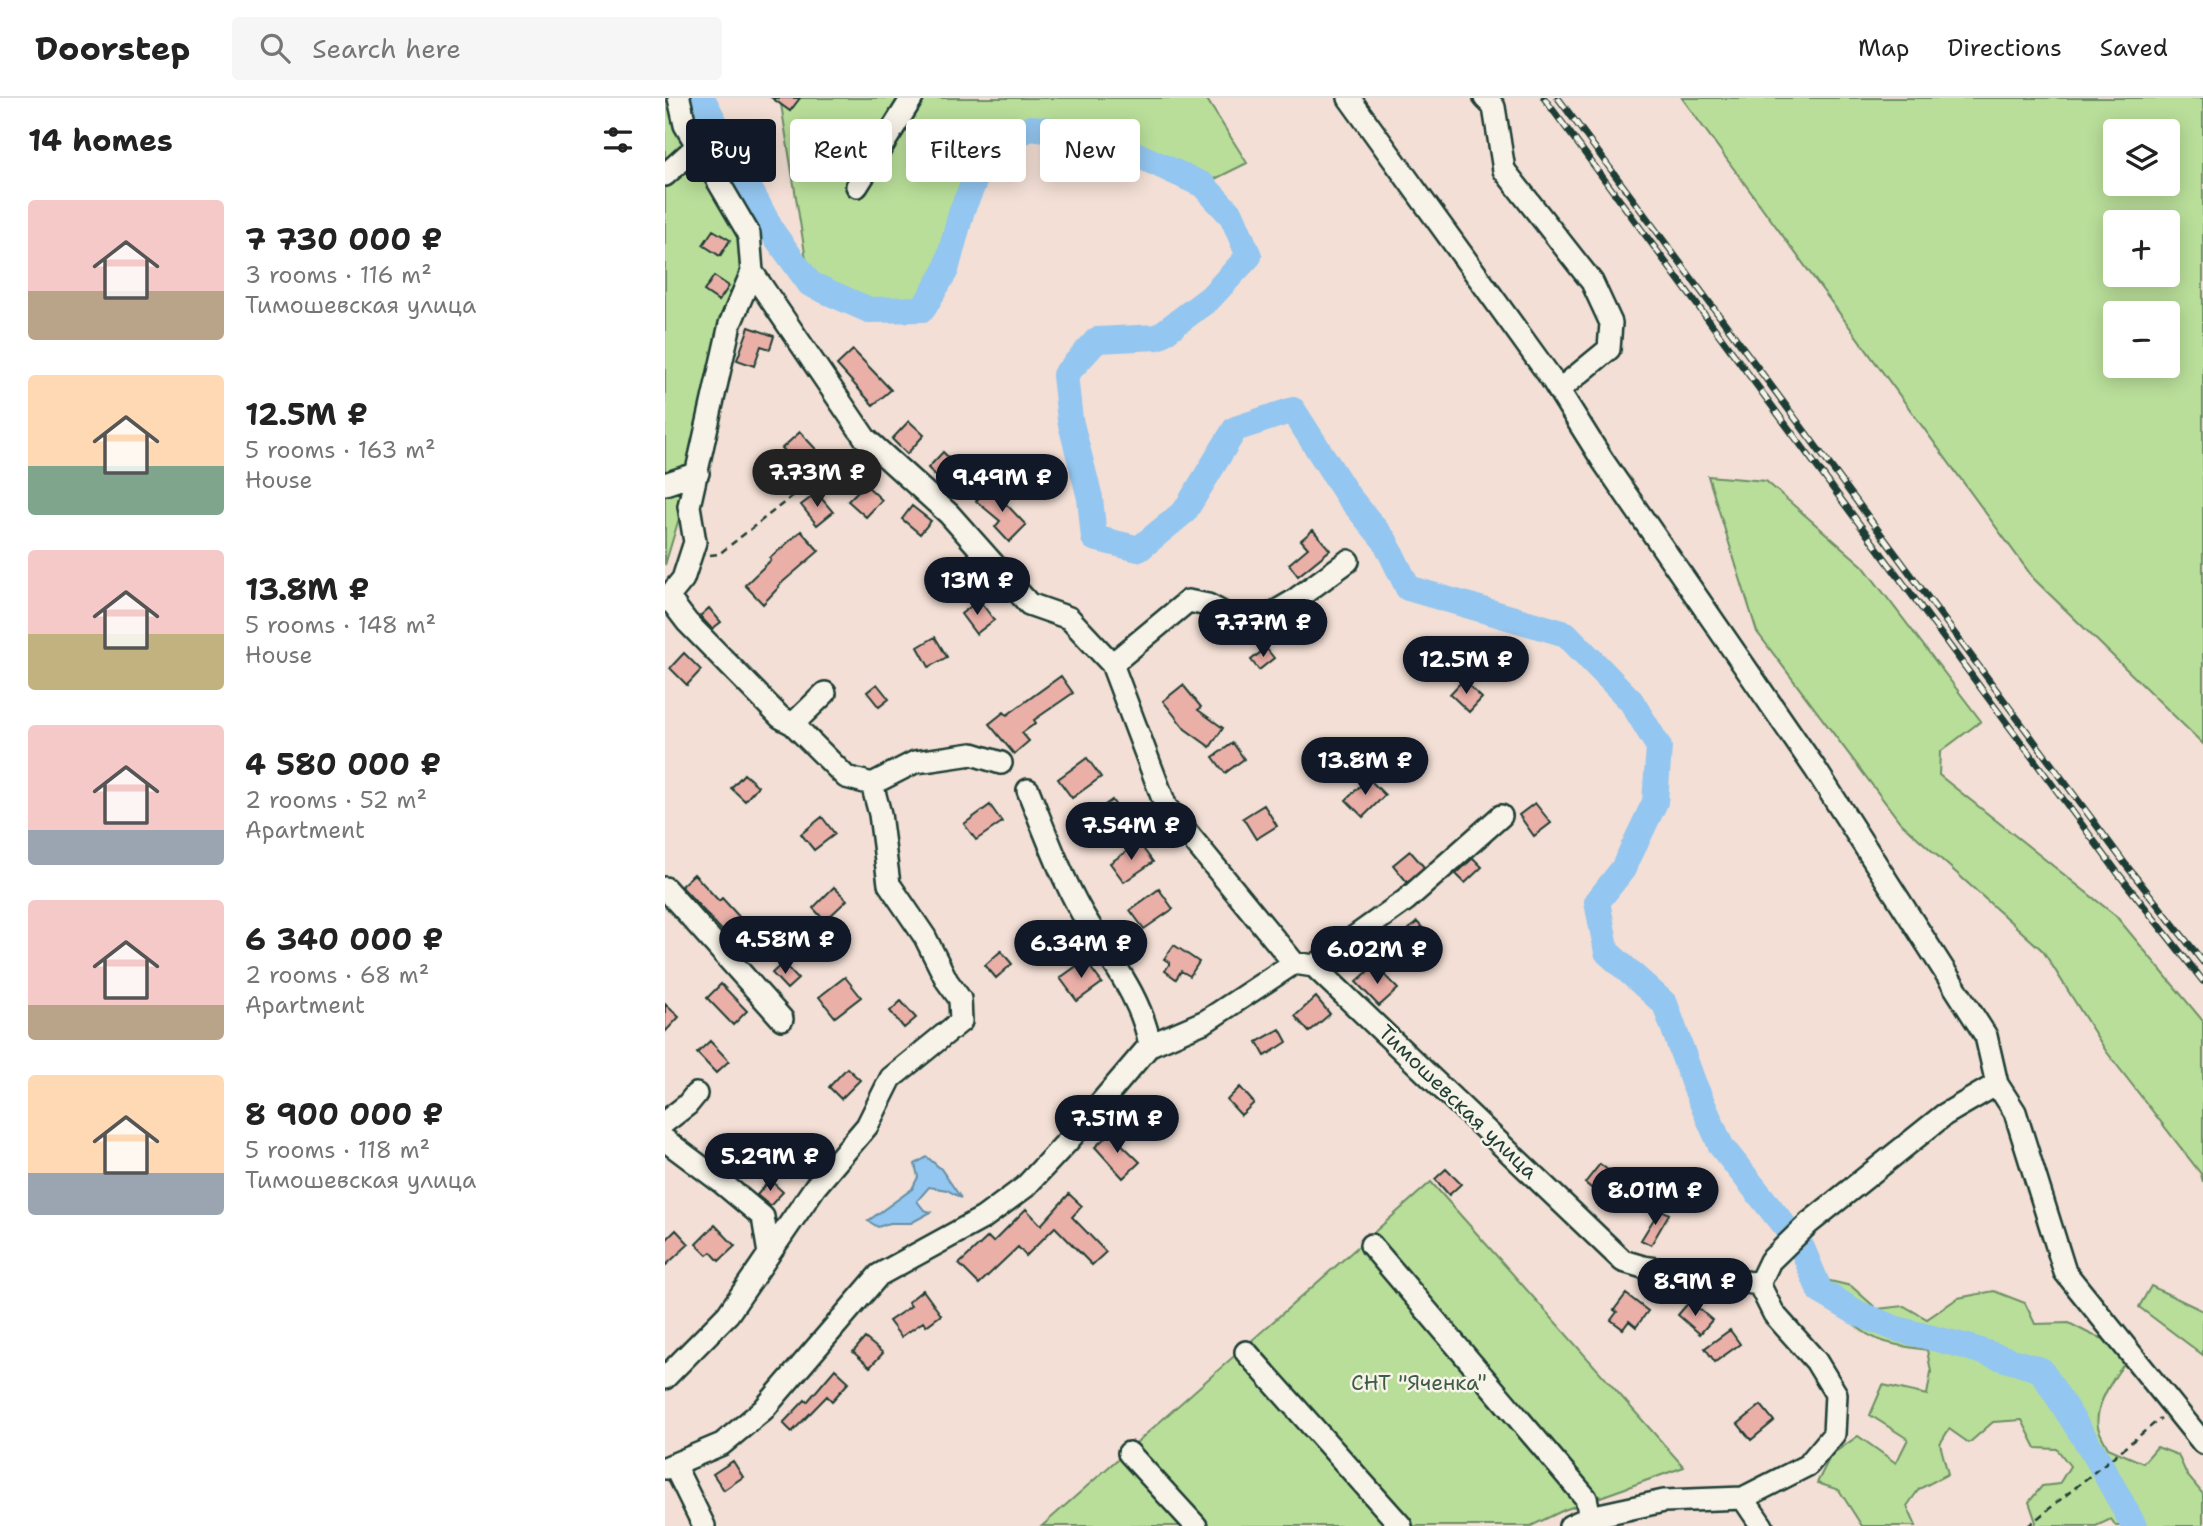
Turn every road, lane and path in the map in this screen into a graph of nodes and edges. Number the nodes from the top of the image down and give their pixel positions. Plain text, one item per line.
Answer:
1 (679, 98) edge
2 (912, 98) edge
3 (1349, 98) edge
4 (1485, 98) edge
5 (686, 127) edge
6 (686, 156) edge
7 (665, 175) edge
8 (718, 182) edge
9 (857, 187) dead end
10 (752, 272) junction
11 (1555, 384) junction
12 (865, 438) junction
13 (698, 473) junction
14 (665, 484) edge
15 (690, 556) junction
16 (1347, 561) dead end
17 (666, 599) edge
18 (1112, 664) junction
19 (825, 693) dead end
20 (793, 724) junction
21 (1001, 763) dead end
22 (871, 785) junction
23 (1028, 790) dead end
24 (1501, 816) dead end
25 (665, 888) edge
26 (1304, 964) junction
27 (782, 1019) dead end
28 (1150, 1045) junction
29 (1997, 1084) junction
30 (696, 1094) dead end
31 (665, 1122) edge
32 (665, 1140) edge
33 (1371, 1245) dead end
34 (769, 1254) junction
35 (1759, 1284) junction
36 (1246, 1352) dead end
37 (665, 1378) edge
38 (2175, 1407) junction
39 (2203, 1443) edge
40 (1129, 1453) dead end
41 (670, 1467) edge
42 (1743, 1498) junction
43 (1580, 1521) edge
44 (704, 1526) edge
45 (1196, 1526) edge
46 (1401, 1526) edge
47 (1762, 1526) edge
48 (2028, 1526) edge

1 - 5 street
2 - 9 street
3 - 11 street
4 - 11 street
6 - 7 street
8 - 10 street
10 - 12 street, Тимошевская улица
10 - 13 street
11 - 29 street
12 - 15 path
12 - 18 street, Тимошевская улица
13 - 14 street
13 - 15 street
15 - 17 street
16 - 18 street
17 - 20 street
18 - 26 street, Тимошевская улица
19 - 20 street
20 - 22 street
21 - 22 street
22 - 34 street
23 - 28 street
24 - 26 street
25 - 27 street
26 - 28 street
26 - 35 street, Тимошевская улица
28 - 41 street
29 - 35 street
29 - 38 street
30 - 31 street
32 - 34 street
33 - 43 street
34 - 37 street
35 - 42 street
36 - 46 street
38 - 39 street
38 - 48 path
40 - 45 street
41 - 44 street
42 - 43 street
42 - 47 street

